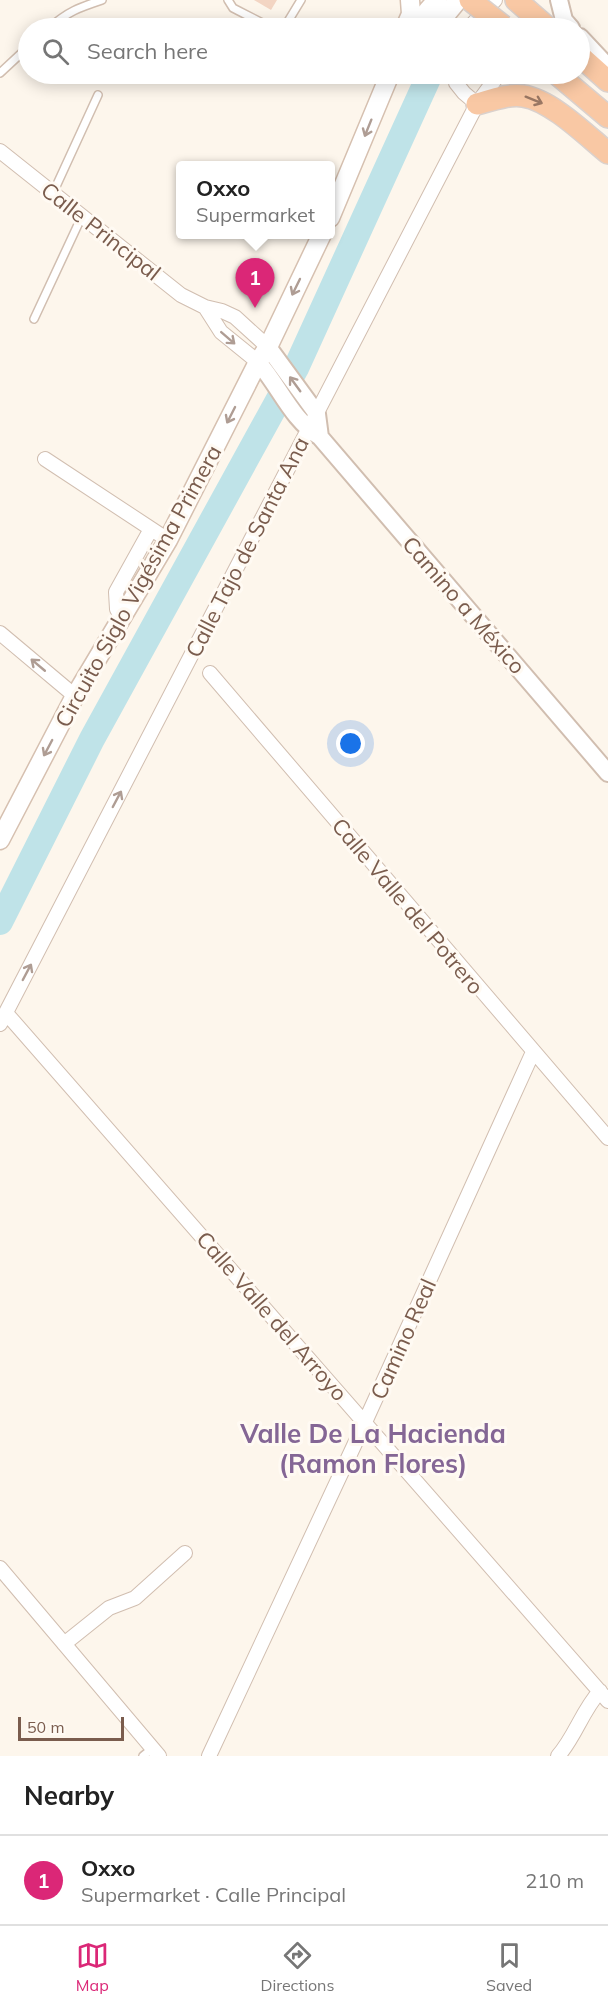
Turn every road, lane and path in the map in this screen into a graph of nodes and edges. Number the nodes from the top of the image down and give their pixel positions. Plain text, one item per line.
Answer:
1 (102, 0) edge
2 (228, 0) edge
3 (301, 0) edge
4 (410, 0) edge
5 (437, 0) edge
6 (458, 0) edge
7 (470, 0) edge
8 (495, 0) edge
9 (559, 0) edge
10 (524, 2) edge
11 (60, 18) edge
12 (252, 18) edge
13 (290, 18) edge
14 (409, 18) edge
15 (423, 18) edge
16 (443, 18) edge
17 (479, 18) edge
18 (493, 18) edge
19 (539, 18) edge
20 (563, 18) edge
21 (590, 48) edge
22 (18, 56) edge
23 (590, 65) edge
24 (608, 67) edge
25 (0, 72) edge
26 (608, 81) edge
27 (386, 84) edge
28 (457, 84) edge
29 (492, 84) edge
30 (569, 84) edge
31 (98, 95) dead end
32 (477, 104) junction
33 (608, 117) edge
34 (0, 151) edge
35 (608, 153) edge
36 (53, 193) junction
37 (335, 206) edge
38 (82, 216) junction
39 (320, 239) edge
40 (205, 307) junction
41 (34, 319) dead end
42 (273, 353) junction
43 (263, 368) junction
44 (314, 411) junction
45 (308, 429) junction
46 (45, 459) dead end
47 (151, 529) junction
48 (168, 540) junction
49 (122, 618) junction
50 (0, 633) edge
51 (210, 673) dead end
52 (75, 696) junction
53 (608, 773) edge
54 (0, 838) edge
55 (3, 1018) edge
56 (533, 1052) junction
57 (608, 1138) edge
58 (365, 1422) junction
59 (185, 1553) dead end
60 (0, 1568) edge
61 (64, 1644) junction
62 (604, 1696) edge
63 (152, 1753) edge
64 (209, 1756) edge
65 (558, 1756) edge

1 - 11 lane
2 - 12 lane
3 - 13 lane
4 - 14 main road
5 - 15 main road
6 - 16 main road
7 - 18 highway, bridge
8 - 17 street
9 - 20 street
10 - 19 highway
21 - 24 street
22 - 25 lane
23 - 26 highway
27 -> 37 main road
28 - 32 street
29 - 32 street, Calle Tajo de Santa Ana
30 - 33 highway
31 - 36 lane
32 -> 35 highway
32 - 44 street, Calle Tajo de Santa Ana
34 - 36 street, Calle Principal
36 - 38 street, Calle Principal
38 - 40 street, Calle Principal
38 - 41 lane
39 -> 42 main road, Circuito Siglo Vigésima Primera
40 - 42 street, Calle Principal
40 -> 43 street, Calle Principal
42 - 43 main road, Circuito Siglo Vigésima Primera
44 -> 42 street, Calle Principal
43 - 45 street, Calle Principal
43 -> 48 main road, Circuito Siglo Vigésima Primera
44 - 45 street
45 - 53 street, Camino a México
55 -> 45 street, Calle Tajo de Santa Ana
46 - 47 street
47 - 48 street
47 - 49 street
48 - 49 main road, Circuito Siglo Vigésima Primera
49 - 52 main road, Circuito Siglo Vigésima Primera
52 -> 50 street
51 - 56 street, Calle Valle del Potrero
52 -> 54 main road, Circuito Siglo Vigésima Primera
55 - 58 street, Calle Valle del Arroyo
56 - 57 street, Calle Valle del Potrero
56 - 58 street, Camino Real
58 - 62 street, Calle Valle del Arroyo
58 - 64 street, Camino Real
59 - 61 street
60 - 61 street
61 - 63 street
62 - 65 street

